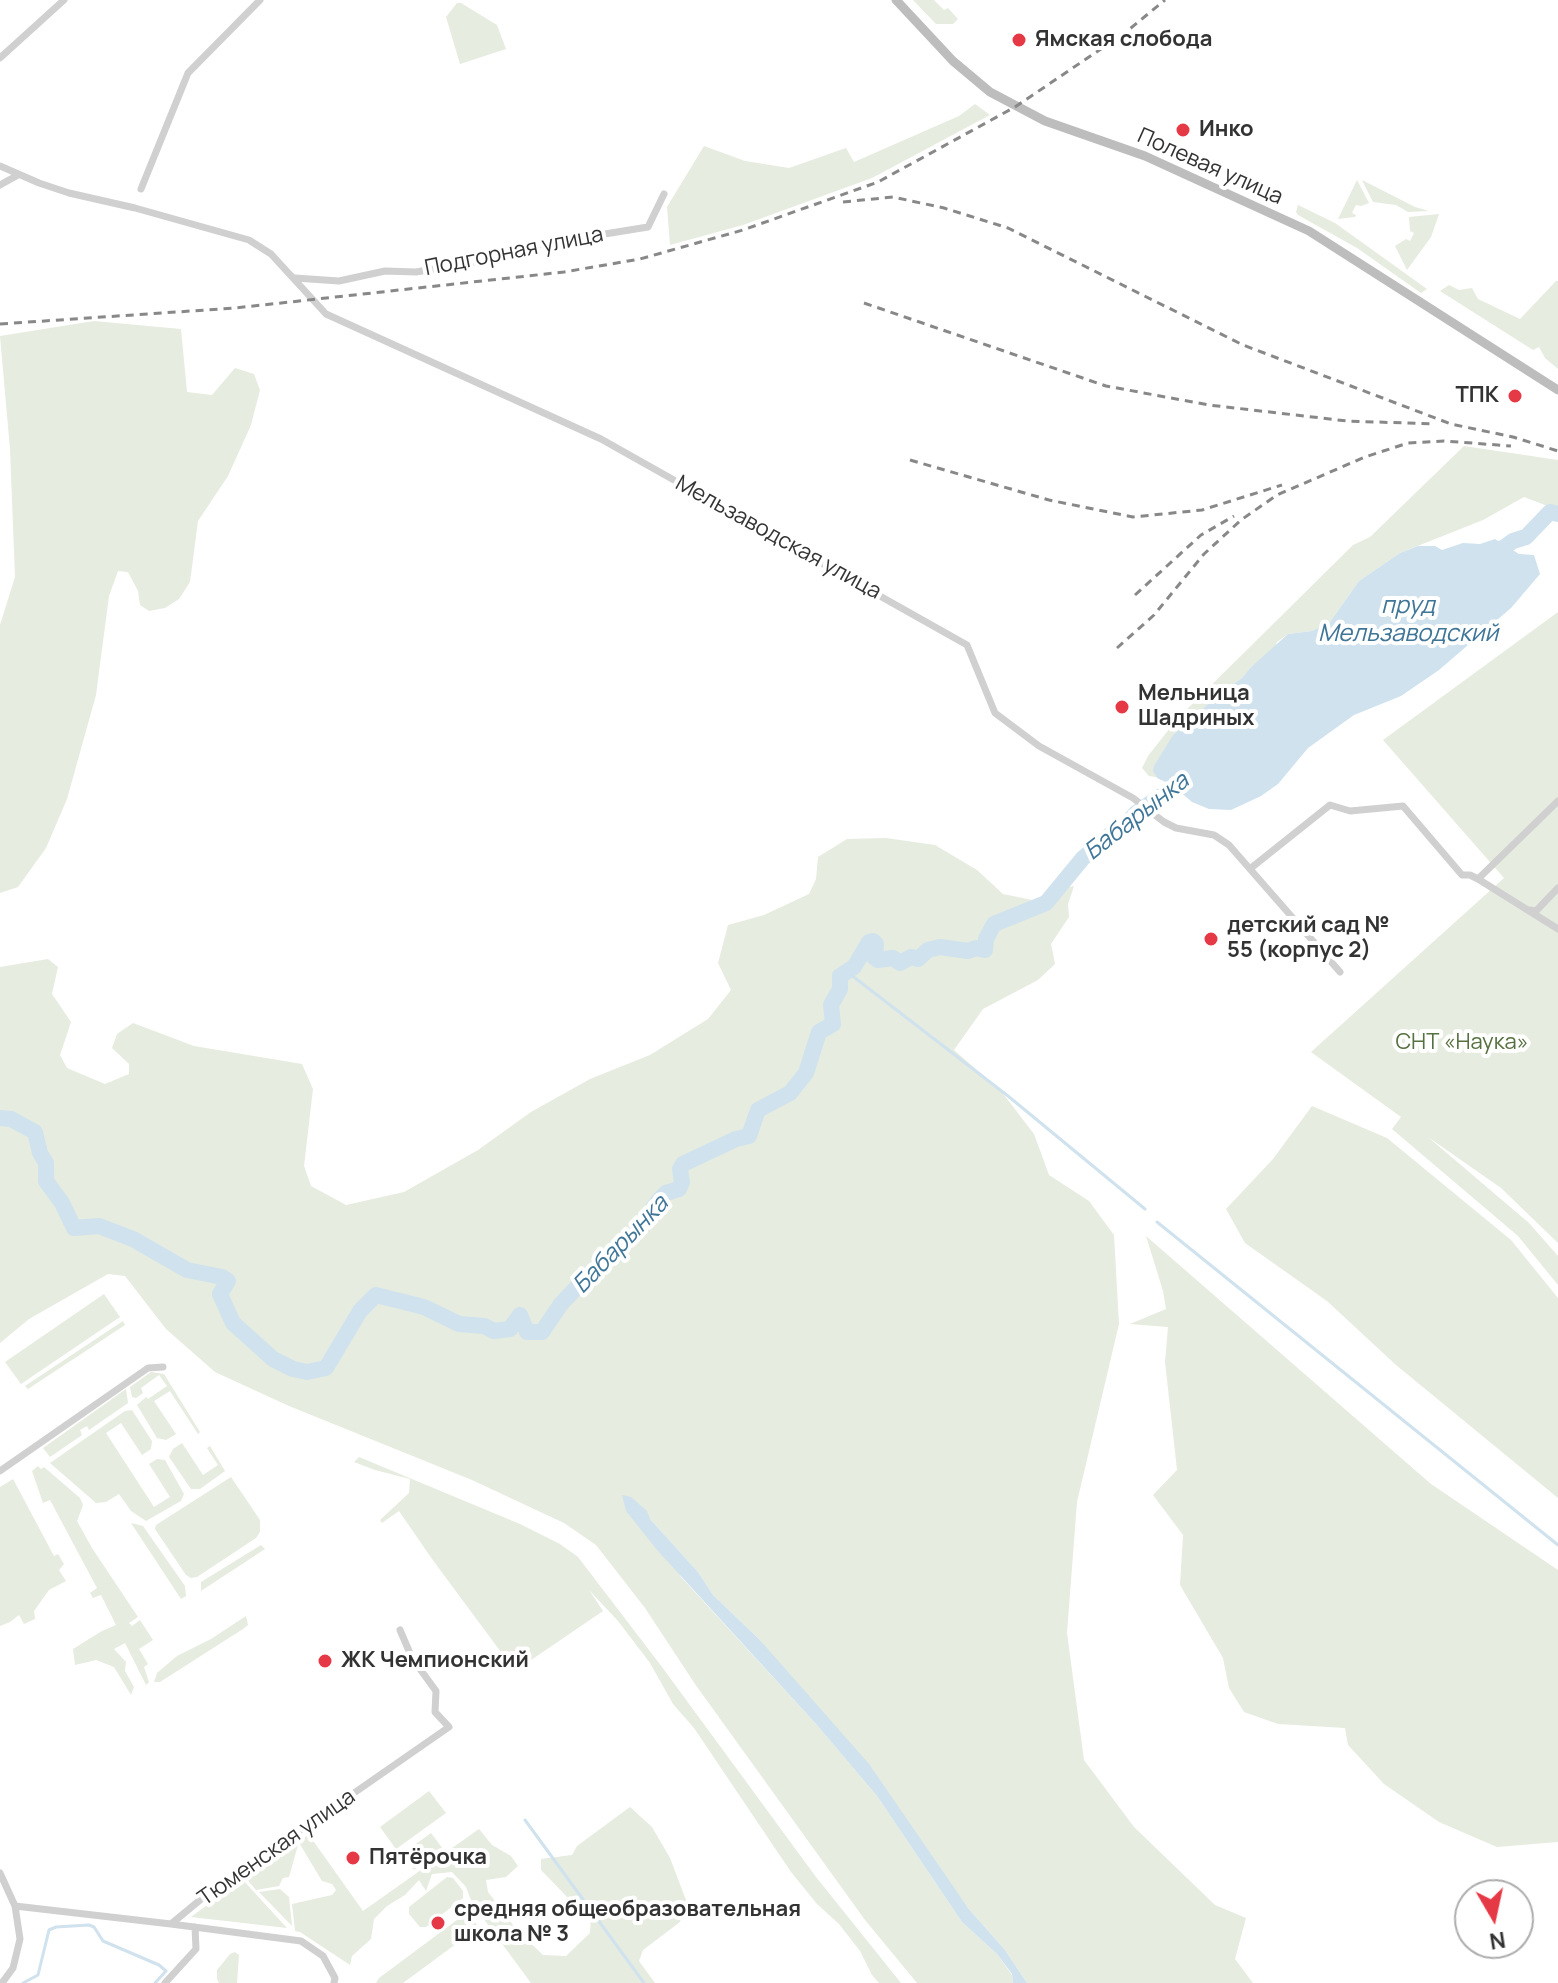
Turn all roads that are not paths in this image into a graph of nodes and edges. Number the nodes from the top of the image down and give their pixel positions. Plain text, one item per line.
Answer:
1 (64, 0) edge
2 (260, 0) edge
3 (896, 0) edge
4 (0, 58) edge
5 (0, 166) edge
6 (18, 175) junction
7 (0, 185) edge
8 (141, 189) dead end
9 (664, 194) dead end
10 (295, 278) junction
11 (1558, 390) edge
12 (1558, 801) edge
13 (1251, 868) junction
14 (1478, 879) junction
15 (1558, 888) edge
16 (1530, 910) junction
17 (1558, 929) edge
18 (1340, 972) dead end
19 (163, 1367) dead end
20 (0, 1471) edge
21 (400, 1630) dead end
22 (0, 1873) edge
23 (15, 1906) junction
24 (171, 1924) junction
25 (195, 1927) junction
26 (2, 1983) edge
27 (165, 1983) edge
28 (334, 1983) edge

1 - 4 street
2 - 8 street
3 - 11 street, Полевая улица
5 - 6 street, Мельзаводская улица
6 - 7 street
6 - 10 street, Мельзаводская улица
9 - 10 street, Подгорная улица
10 - 13 street, Мельзаводская улица
12 - 14 street
13 - 14 street
13 - 18 street, Мельзаводская улица
14 - 16 street
15 - 16 street
16 - 17 street
19 - 20 street
21 - 24 street, Тюменская улица
22 - 23 street
23 - 24 street
23 - 26 street
24 - 25 street
25 - 27 street, Тюменская улица
25 - 28 street

